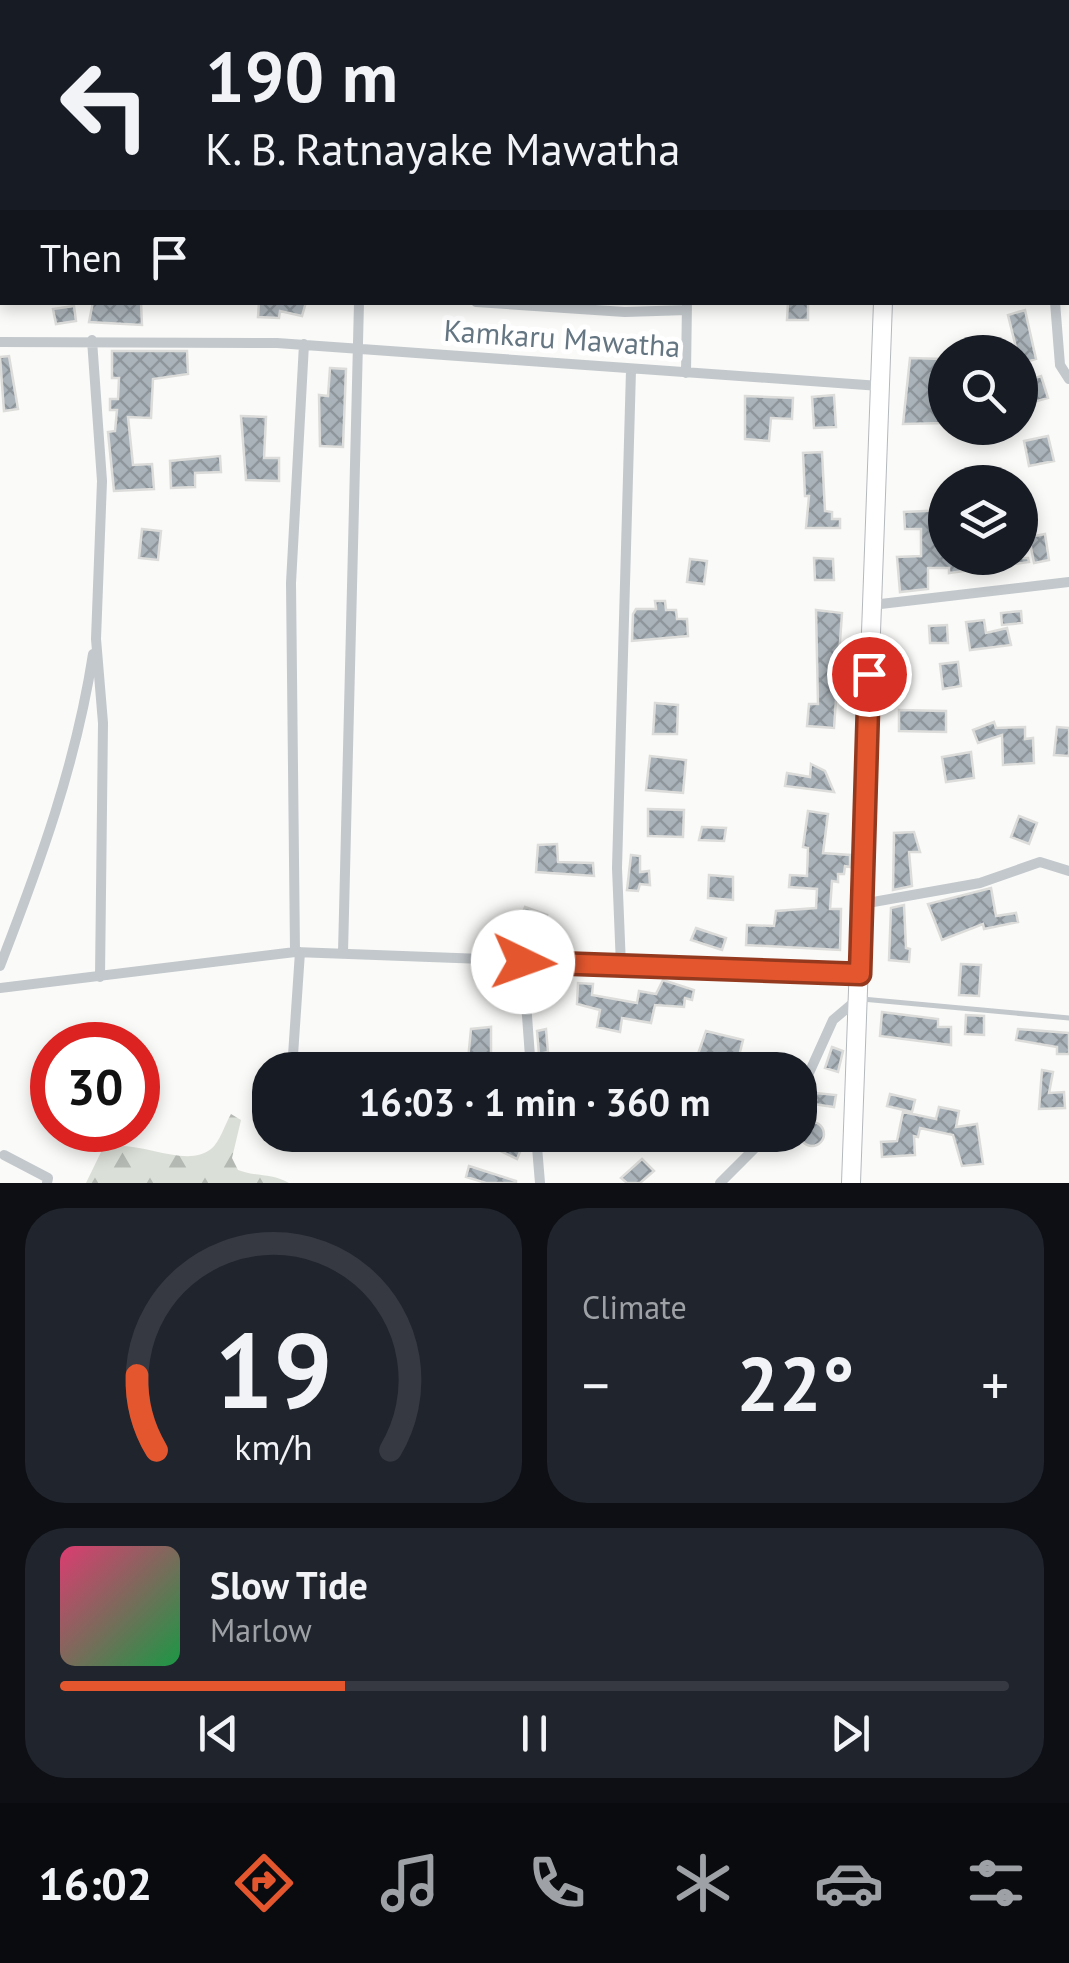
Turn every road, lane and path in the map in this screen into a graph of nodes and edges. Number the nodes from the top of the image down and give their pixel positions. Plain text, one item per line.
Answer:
1 (359, 305) edge
2 (521, 305) edge
3 (883, 305) edge
4 (1055, 305) edge
5 (687, 306) edge
6 (92, 340) junction
7 (0, 342) edge
8 (304, 344) junction
9 (355, 348) junction
10 (631, 370) junction
11 (686, 373) junction
12 (1069, 379) edge
13 (880, 386) junction
14 (1069, 582) edge
15 (872, 605) junction
16 (96, 638) junction
17 (1069, 871) edge
18 (862, 904) junction
19 (297, 952) junction
20 (343, 953) junction
21 (523, 962) junction
22 (0, 966) edge
23 (621, 966) junction
24 (860, 974) junction
25 (100, 977) junction
26 (0, 988) edge
27 (859, 998) junction
28 (1069, 1018) edge
29 (293, 1052) edge
30 (530, 1052) edge
31 (817, 1055) edge
32 (537, 1152) edge
33 (751, 1152) edge
34 (4, 1155) dead end
35 (47, 1183) edge
36 (540, 1183) edge
37 (720, 1183) edge
38 (851, 1183) edge

1 - 9 street
2 - 5 street
3 - 13 highway
4 - 12 street
5 - 11 street
6 - 7 street, Kamkaru Mawatha
6 - 8 street, Kamkaru Mawatha
6 - 16 street
8 - 9 street, Kamkaru Mawatha
8 - 19 street
9 - 10 street, Kamkaru Mawatha
9 - 20 street
10 - 11 street, Kamkaru Mawatha
10 - 23 street
11 - 13 street, Kamkaru Mawatha
13 - 15 highway
14 - 15 street
15 - 18 highway
16 - 22 street
16 - 25 street
17 - 18 street
18 - 24 highway
19 - 20 street
19 - 25 street
19 - 29 street
20 - 21 street
21 - 23 street
21 - 30 street
23 - 24 street
24 - 27 highway
25 - 26 street
27 - 28 lane
27 - 31 street
27 - 38 highway
32 - 36 street
33 - 37 street
34 - 35 street

